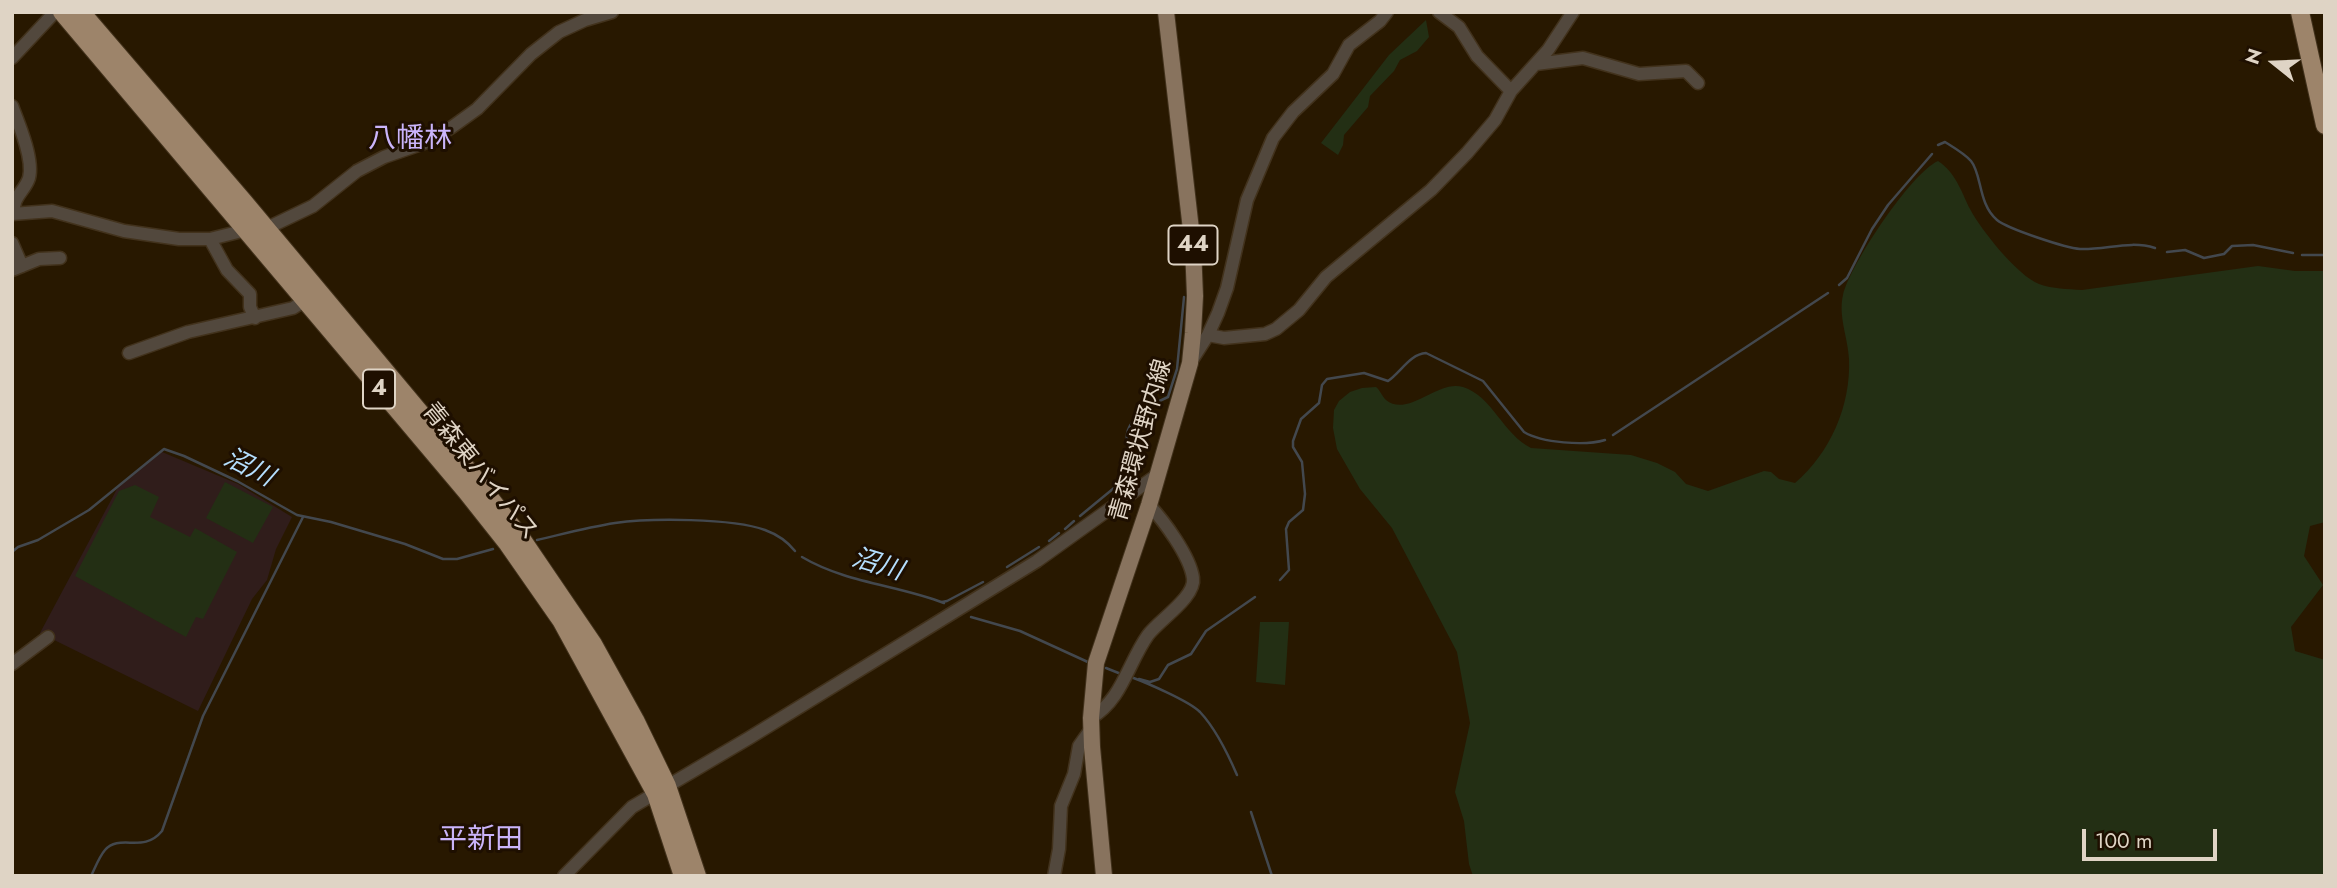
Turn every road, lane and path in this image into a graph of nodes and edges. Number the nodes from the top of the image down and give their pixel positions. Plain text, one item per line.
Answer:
1 (55, 12) edge
2 (62, 12) edge
3 (81, 12) edge
4 (612, 12) edge
5 (1166, 12) edge
6 (1387, 12) edge
7 (1439, 12) edge
8 (1573, 12) edge
9 (2300, 12) edge
10 (12, 58) edge
11 (1536, 64) junction
12 (1698, 83) dead end
13 (1511, 91) junction
14 (12, 106) edge
15 (2325, 125) edge
16 (13, 213) edge
17 (265, 229) junction
18 (246, 230) junction
19 (211, 239) junction
20 (12, 243) edge
21 (61, 258) dead end
22 (17, 268) edge
23 (304, 300) junction
24 (256, 318) junction
25 (1208, 335) junction
26 (129, 353) dead end
27 (1190, 363) junction
28 (1157, 475) junction
29 (1149, 505) junction
30 (47, 637) dead end
31 (12, 664) edge
32 (1091, 723) junction
33 (661, 790) junction
34 (564, 876) edge
35 (683, 876) edge
36 (697, 876) edge
37 (1054, 876) edge
38 (1104, 876) edge

1 - 10 street
2 - 18 highway, 青森東バイパス / 4
3 - 17 highway, 青森東バイパス / 4
4 - 17 street
5 - 27 main road, 青森環状野内線 / 44
6 - 25 street
7 - 13 street
8 - 11 street
9 - 15 highway
11 - 12 street
11 - 13 street
13 - 25 street
14 - 16 street
16 - 19 street
17 - 18 street
17 - 33 highway, 青森東バイパス / 4
18 - 19 street
18 - 23 highway, 青森東バイパス / 4
19 - 24 street
20 - 22 street
21 - 22 street
23 - 24 street
23 - 33 highway, 青森東バイパス / 4
24 - 26 street
25 - 27 street
27 - 28 main road, 青森環状野内線 / 44
28 - 29 main road, 青森環状野内線 / 44
28 - 33 street
29 - 32 main road, 青森環状野内線 / 44
29 - 32 street
30 - 31 street
32 - 37 street
32 - 38 main road, 青森環状野内線 / 44
33 - 34 street
33 - 35 highway, 青森東バイパス / 4
33 - 36 highway, 青森東バイパス / 4

